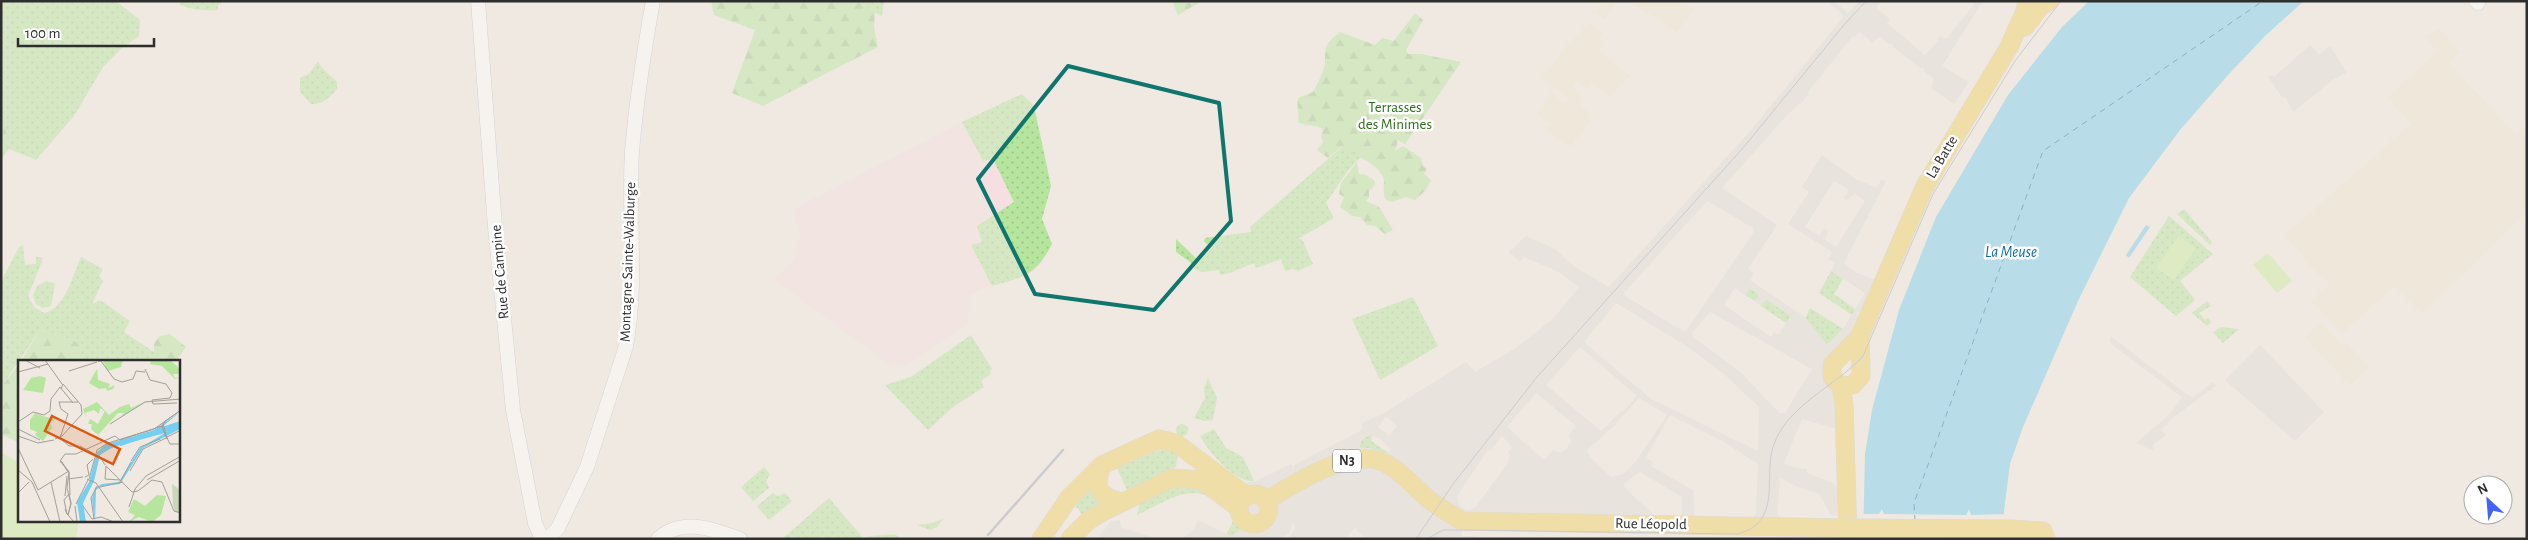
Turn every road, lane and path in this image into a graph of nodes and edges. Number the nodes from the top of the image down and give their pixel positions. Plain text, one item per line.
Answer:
1 (478, 1) edge
2 (653, 1) edge
3 (2036, 2) edge
4 (1860, 336) junction
5 (1841, 357) junction
6 (1859, 364) junction
7 (1848, 384) junction
8 (1182, 448) junction
9 (1102, 464) junction
10 (1172, 478) junction
11 (1266, 501) junction
12 (1121, 502) junction
13 (1243, 502) junction
14 (1843, 531) edge
15 (2045, 535) edge
16 (542, 539) edge
17 (548, 539) edge
18 (658, 539) edge
19 (740, 539) edge
20 (1041, 539) edge
21 (1070, 539) edge

1 - 16 street, Rue de Campine
2 - 17 street, Montagne Sainte-Walburge
3 - 4 main road, La Batte
4 - 5 main road
4 - 6 main road
5 - 6 main road
5 - 7 main road
6 - 7 main road
7 - 14 main road
8 - 9 main road
8 - 10 main road
8 - 13 main road
9 - 12 main road
9 - 20 main road
10 - 12 main road
10 - 13 main road
11 - 13 main road
11 - 13 main road
11 - 14 main road, Rue Léopold / N3
12 - 21 main road
14 - 15 main road, N3, bridge
18 - 19 street

